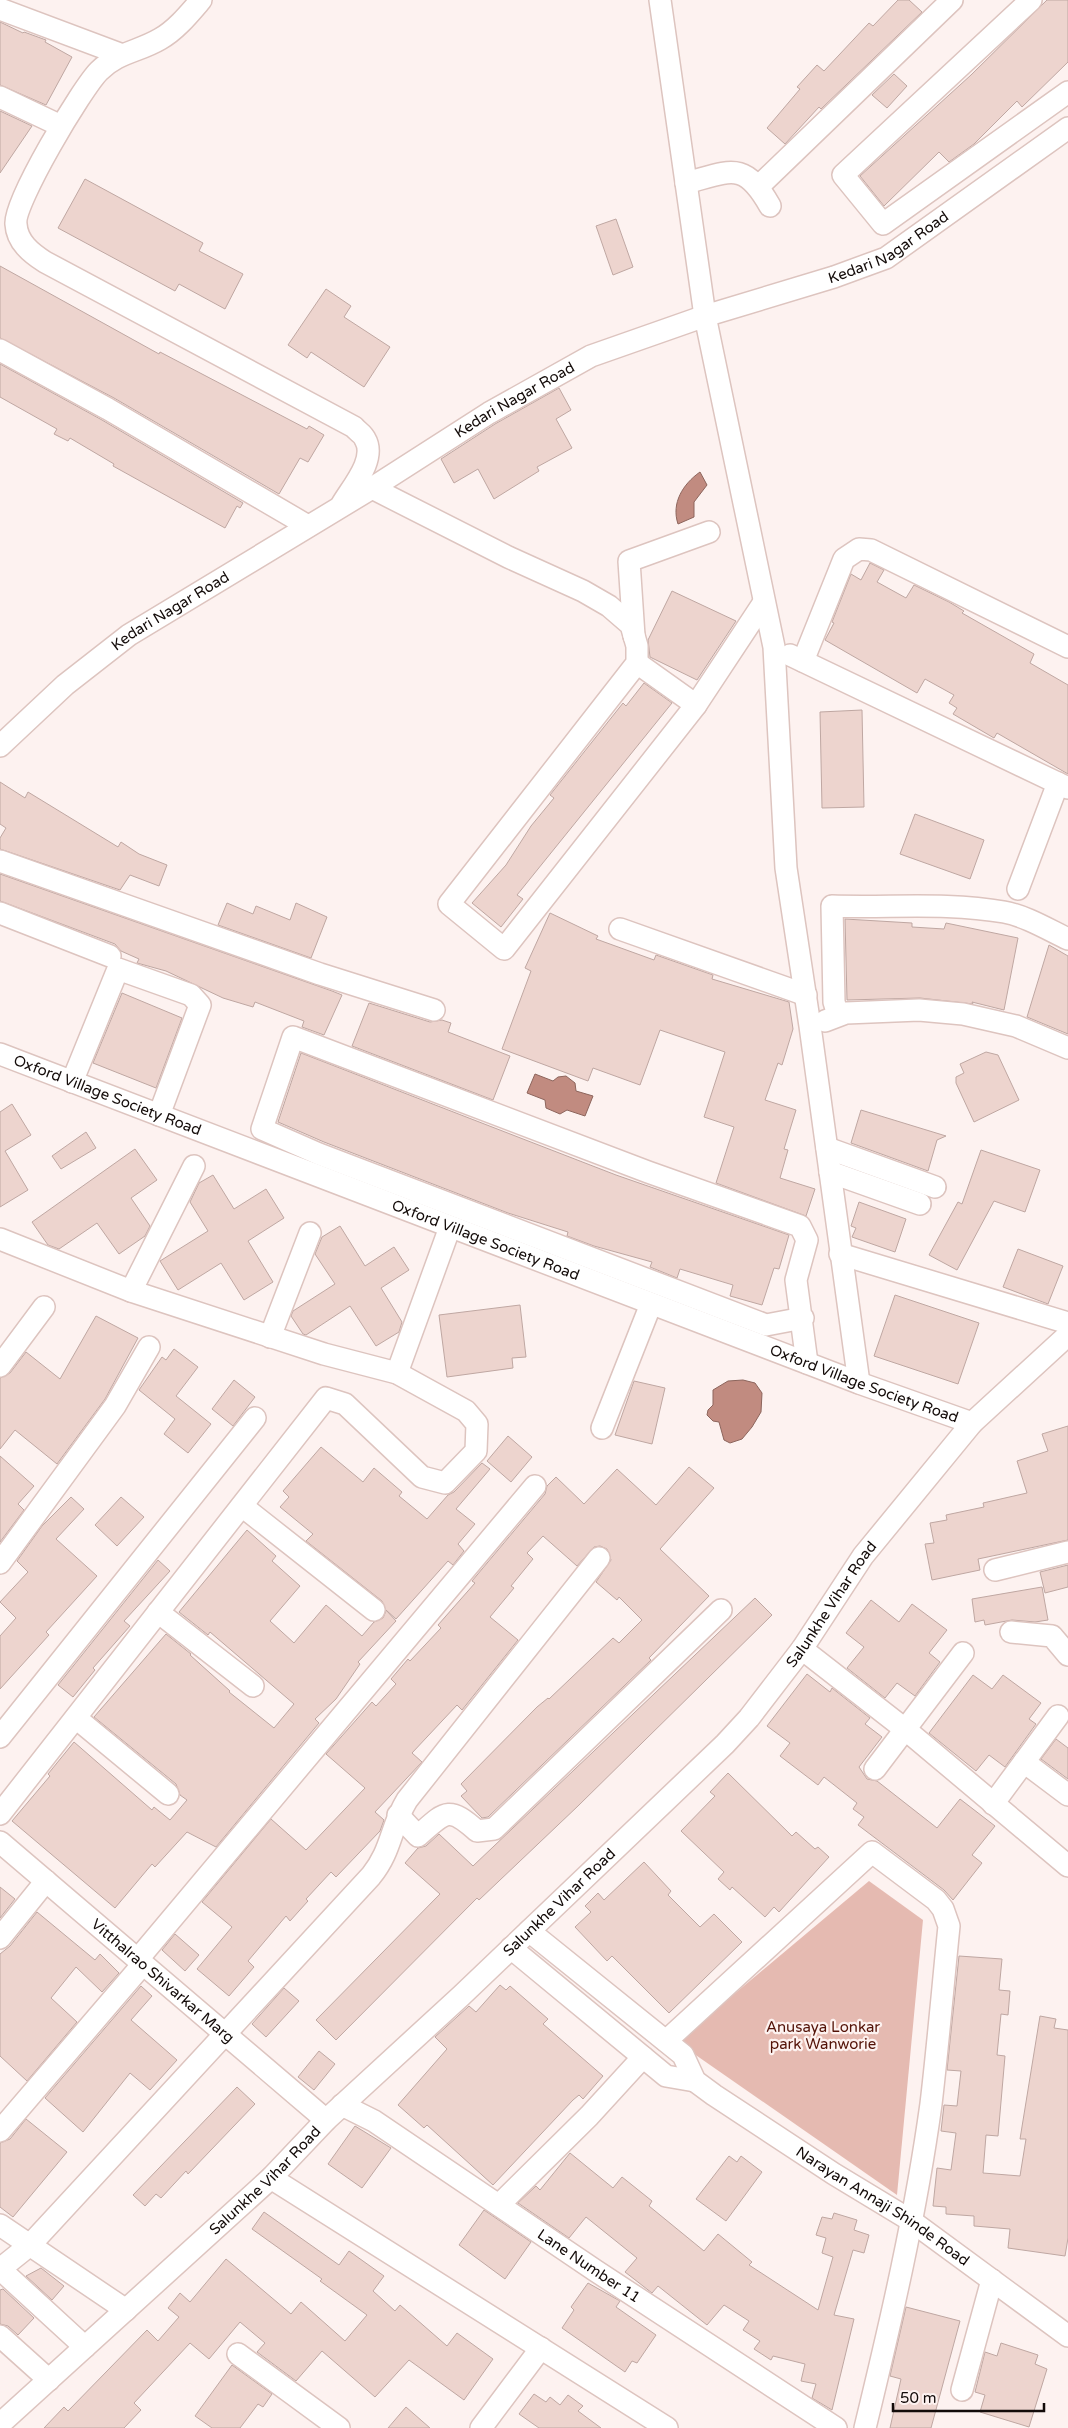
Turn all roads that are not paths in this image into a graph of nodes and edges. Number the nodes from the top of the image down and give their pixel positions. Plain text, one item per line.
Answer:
1 (201, 0) edge
2 (660, 0) edge
3 (952, 0) edge
4 (1031, 0) edge
5 (0, 9) edge
6 (120, 54) junction
7 (1068, 92) edge
8 (0, 97) edge
9 (1022, 125) junction
10 (61, 126) junction
11 (1068, 128) edge
12 (1040, 148) junction
13 (686, 183) junction
14 (758, 186) junction
15 (770, 206) dead end
16 (705, 316) junction
17 (0, 350) edge
18 (372, 488) junction
19 (341, 506) junction
20 (308, 526) junction
21 (709, 532) dead end
22 (764, 602) junction
23 (634, 636) junction
24 (774, 647) junction
25 (1068, 647) edge
26 (803, 661) junction
27 (637, 663) junction
28 (696, 704) junction
29 (0, 746) edge
30 (1063, 786) edge
31 (0, 862) edge
32 (1018, 889) dead end
33 (0, 913) edge
34 (620, 929) dead end
35 (1068, 939) edge
36 (110, 956) dead end
37 (806, 995) junction
38 (434, 1010) dead end
39 (838, 1015) junction
40 (810, 1026) junction
41 (1068, 1048) edge
42 (0, 1054) edge
43 (72, 1082) junction
44 (159, 1115) junction
45 (262, 1129) junction
46 (827, 1148) junction
47 (254, 1152) junction
48 (194, 1166) dead end
49 (830, 1172) junction
50 (935, 1187) dead end
51 (920, 1204) dead end
52 (450, 1227) junction
53 (310, 1234) dead end
54 (0, 1239) edge
55 (840, 1254) junction
56 (132, 1291) junction
57 (651, 1304) junction
58 (44, 1307) dead end
59 (803, 1323) junction
60 (1068, 1323) edge
61 (1068, 1336) edge
62 (270, 1337) junction
63 (148, 1347) dead end
64 (807, 1363) junction
65 (0, 1366) edge
66 (397, 1373) junction
67 (858, 1384) junction
68 (255, 1418) dead end
69 (972, 1423) junction
70 (602, 1428) dead end
71 (535, 1486) dead end
72 (242, 1506) junction
73 (1068, 1552) edge
74 (599, 1558) dead end
75 (0, 1563) edge
76 (995, 1570) dead end
77 (374, 1610) dead end
78 (721, 1610) dead end
79 (158, 1612) junction
80 (1011, 1632) dead end
81 (1060, 1636) edge
82 (802, 1649) junction
83 (963, 1653) dead end
84 (1068, 1655) edge
85 (253, 1686) dead end
86 (1058, 1716) dead end
87 (76, 1718) junction
88 (906, 1730) junction
89 (0, 1737) edge
90 (1024, 1762) junction
91 (875, 1769) dead end
92 (168, 1794) dead end
93 (1068, 1795) edge
94 (993, 1804) junction
95 (0, 1814) edge
96 (398, 1815) junction
97 (0, 1842) edge
98 (1068, 1866) edge
99 (46, 1881) junction
100 (529, 1930) junction
101 (0, 1938) edge
102 (511, 1948) junction
103 (140, 1961) junction
104 (224, 2033) junction
105 (666, 2041) junction
106 (643, 2057) junction
107 (695, 2081) junction
108 (342, 2105) junction
109 (326, 2120) junction
110 (0, 2131) edge
111 (271, 2178) junction
112 (498, 2205) junction
113 (910, 2220) junction
114 (0, 2225) edge
115 (30, 2245) junction
116 (0, 2269) edge
117 (992, 2280) junction
118 (126, 2310) junction
119 (0, 2336) edge
120 (1068, 2336) edge
121 (85, 2347) junction
122 (541, 2348) junction
123 (238, 2354) dead end
124 (49, 2380) junction
125 (962, 2390) dead end
126 (638, 2421) edge
127 (0, 2424) edge
128 (339, 2428) edge
129 (481, 2428) edge
130 (667, 2428) edge
131 (836, 2428) edge
132 (865, 2428) edge

1 - 6 street
2 - 13 street
3 - 14 street
4 - 9 street
5 - 6 street
6 - 10 street
7 - 9 street
8 - 10 street
9 - 12 street
10 - 19 street
11 - 12 street, Kedari Nagar Road
12 - 16 street, Kedari Nagar Road
13 - 14 street
13 - 16 street
14 - 15 street
16 - 18 street, Kedari Nagar Road
16 - 22 street
17 - 20 street
18 - 19 street, Kedari Nagar Road
18 - 23 street
19 - 20 street, Kedari Nagar Road
20 - 29 street, Kedari Nagar Road
21 - 23 street
22 - 24 street
22 - 28 street
23 - 27 street
24 - 26 street
24 - 37 street
25 - 26 street
26 - 30 street
27 - 28 street
27 - 28 street
30 - 32 street
31 - 38 street
33 - 36 street
34 - 37 street
35 - 39 street
37 - 40 street
39 - 40 street
39 - 41 street
40 - 46 street
42 - 43 street, Oxford Village Society Road
43 - 44 street, Oxford Village Society Road
43 - 44 street
44 - 47 street, Oxford Village Society Road
45 - 47 street
45 - 59 street
45 - 59 street
46 - 49 street
46 - 50 street
47 - 52 street, Oxford Village Society Road
48 - 56 street
49 - 51 street
49 - 55 street
52 - 57 street, Oxford Village Society Road
52 - 66 street
53 - 62 street
54 - 56 street
55 - 60 street
55 - 67 street
56 - 62 street
57 - 64 street, Oxford Village Society Road
57 - 70 street
58 - 65 street
59 - 64 street
61 - 69 street, Salunkhe Vihar Road
62 - 66 street
63 - 75 street
64 - 67 street, Oxford Village Society Road
66 - 72 street
67 - 69 street, Oxford Village Society Road
68 - 89 street
69 - 82 street, Salunkhe Vihar Road
71 - 103 street
72 - 77 street
72 - 79 street
73 - 76 street
74 - 96 street
78 - 96 street
79 - 85 street
79 - 87 street
80 - 81 street
81 - 84 street
82 - 88 street
82 - 100 street, Salunkhe Vihar Road
83 - 88 street
86 - 90 street
87 - 92 street
87 - 95 street
88 - 91 street
88 - 94 street
90 - 93 street
90 - 94 street
94 - 98 street
96 - 104 street
97 - 99 street, Vitthalrao Shivarkar Marg
99 - 101 street
99 - 103 street, Vitthalrao Shivarkar Marg
100 - 102 street, Salunkhe Vihar Road
100 - 105 street
102 - 106 street, Narayan Annaji Shinde Road
102 - 108 street, Salunkhe Vihar Road
103 - 104 street, Vitthalrao Shivarkar Marg
103 - 110 street
104 - 109 street, Vitthalrao Shivarkar Marg
104 - 115 street
105 - 107 street
105 - 113 street
106 - 107 street, Narayan Annaji Shinde Road
106 - 112 street
107 - 113 street, Narayan Annaji Shinde Road
108 - 109 street, Salunkhe Vihar Road
108 - 112 street, Lane Number 11
109 - 111 street, Salunkhe Vihar Road
111 - 118 street, Salunkhe Vihar Road
111 - 122 street
112 - 131 street, Lane Number 11
113 - 117 street, Narayan Annaji Shinde Road
113 - 132 street
114 - 115 street
115 - 116 street
115 - 118 street
116 - 121 street
117 - 120 street, Narayan Annaji Shinde Road
117 - 125 street
118 - 121 street, Salunkhe Vihar Road
119 - 124 street
121 - 124 street, Salunkhe Vihar Road
122 - 126 street
122 - 129 street
123 - 128 street
124 - 127 street, Salunkhe Vihar Road
126 - 130 street

